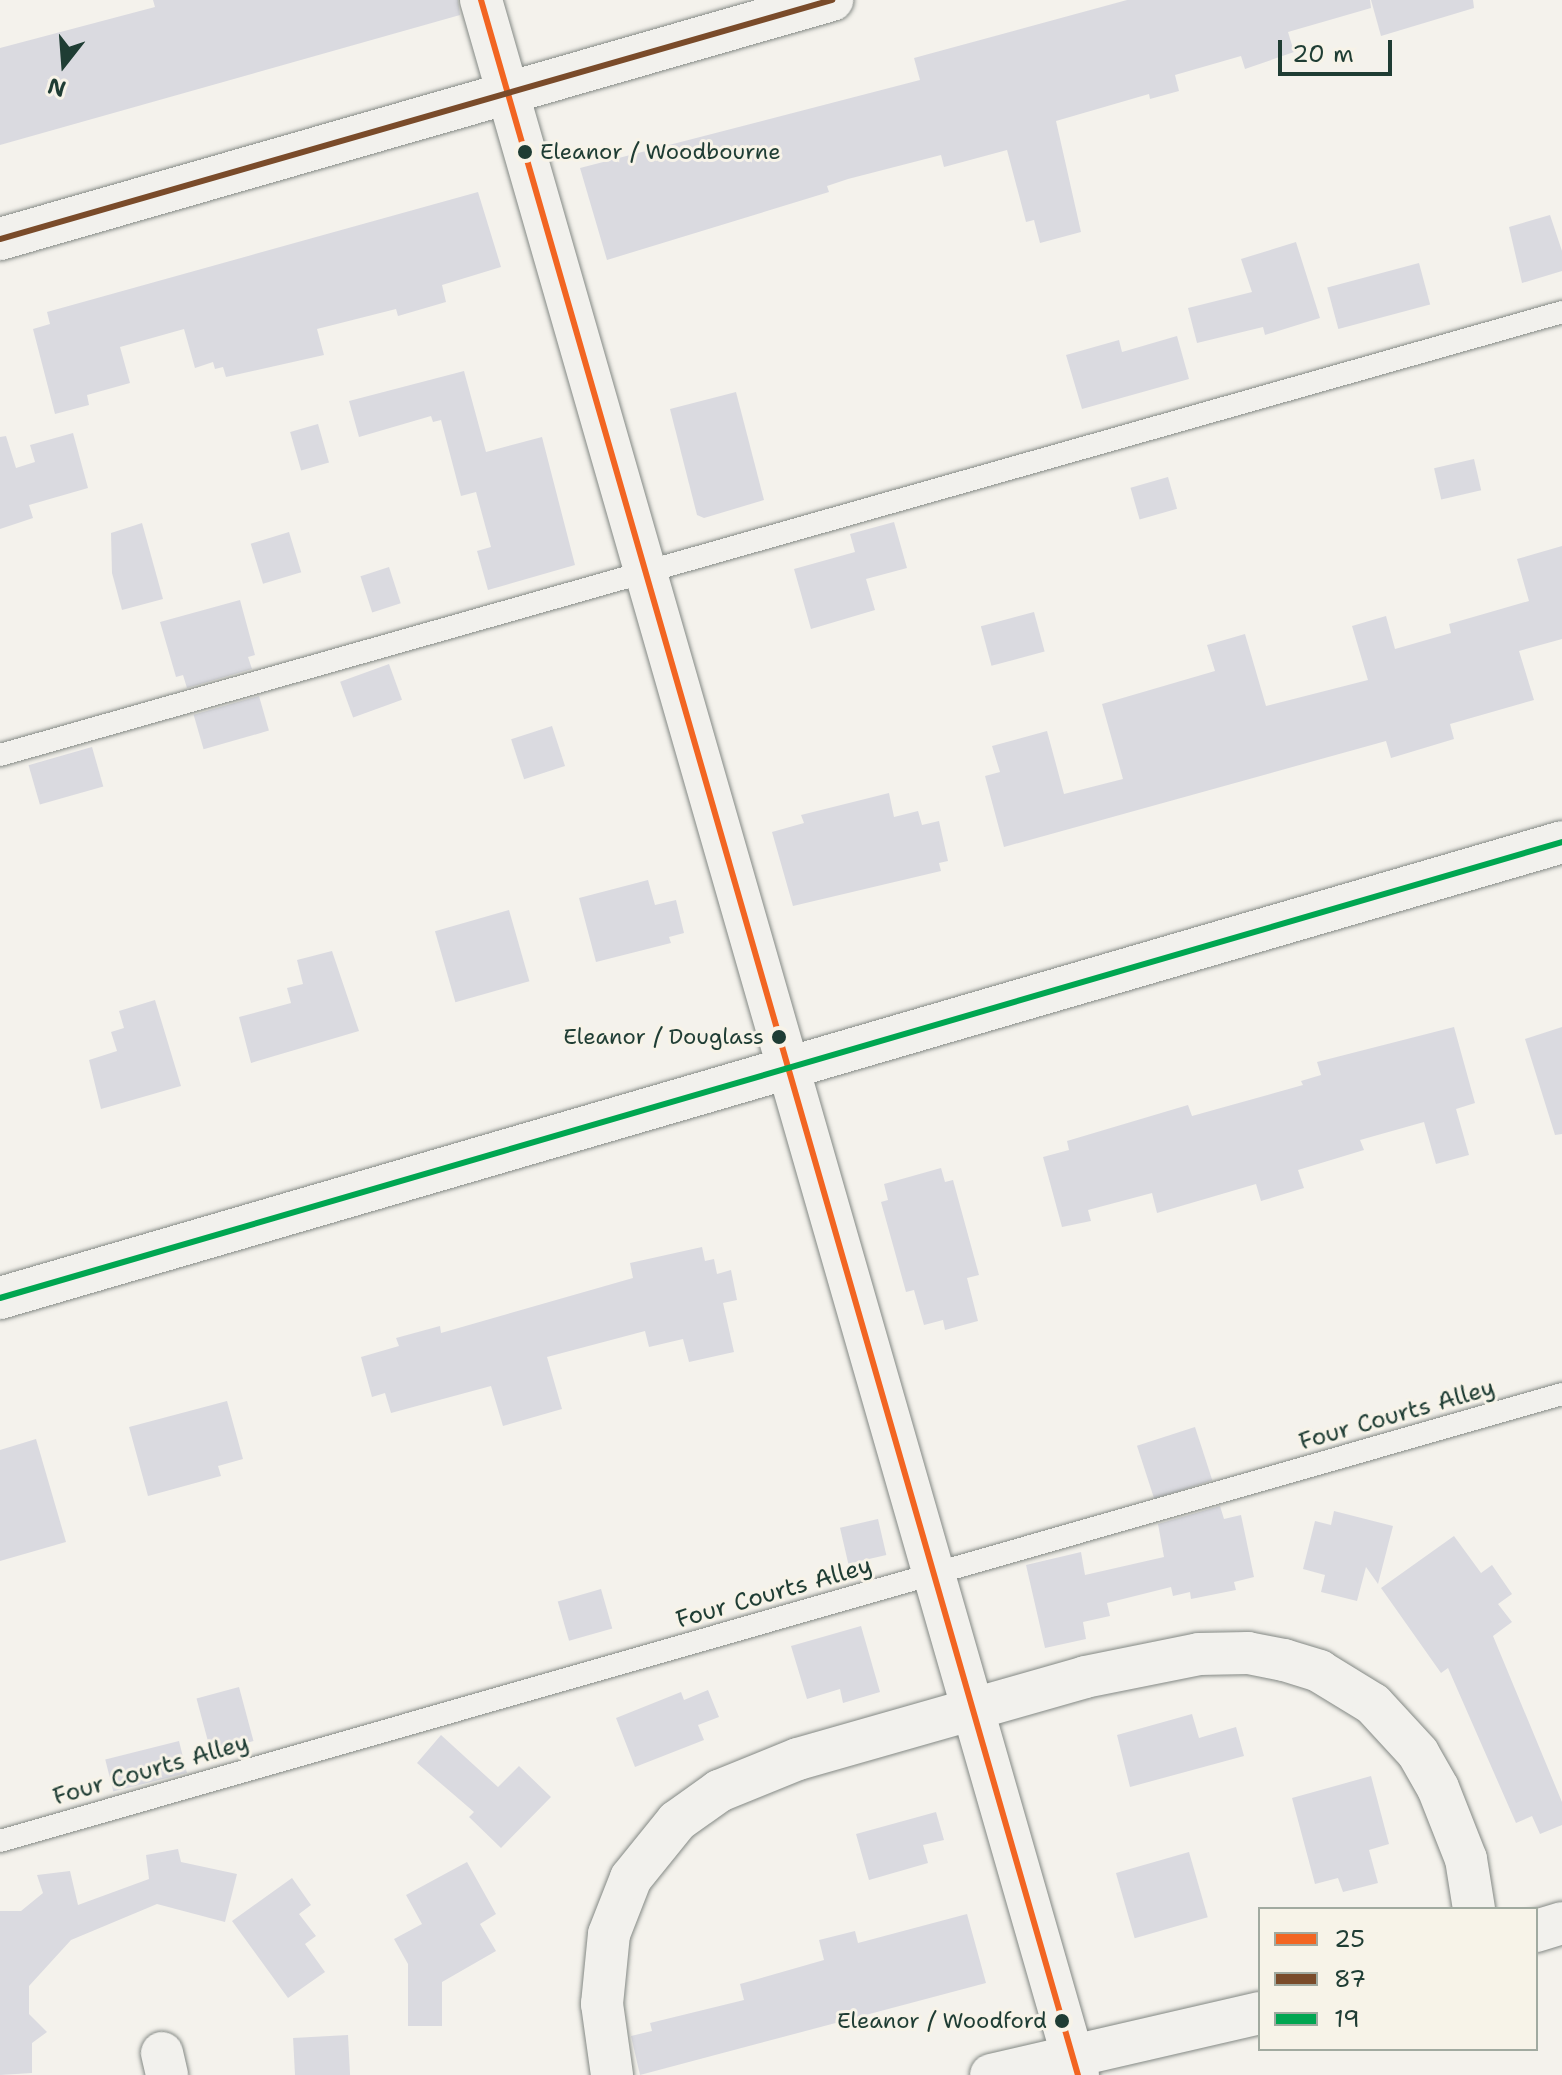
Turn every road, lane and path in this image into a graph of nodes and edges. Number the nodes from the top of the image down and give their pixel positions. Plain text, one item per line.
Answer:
1 (481, 0) edge
2 (832, 0) edge
3 (508, 95) junction
4 (0, 239) edge
5 (1562, 312) edge
6 (648, 568) junction
7 (0, 755) edge
8 (1562, 842) edge
9 (790, 1067) junction
10 (0, 1298) edge
11 (1562, 1394) edge
12 (936, 1577) junction
13 (975, 1711) junction
14 (0, 1841) edge
15 (1474, 1907) edge
16 (1562, 1923) edge
17 (1538, 1930) edge
18 (1258, 2014) edge
19 (1075, 2064) edge
20 (612, 2075) edge
21 (991, 2075) edge

1 - 3 street
2 - 3 street
3 - 4 street
3 - 6 street
5 - 6 lane
6 - 7 lane
6 - 9 street
8 - 9 street
9 - 10 street
9 - 12 street
11 - 12 lane, Four Courts Alley
12 - 13 street
12 - 14 lane, Four Courts Alley
13 - 15 street
13 - 19 street
13 - 20 street
16 - 17 street
18 - 19 street
19 - 21 street

